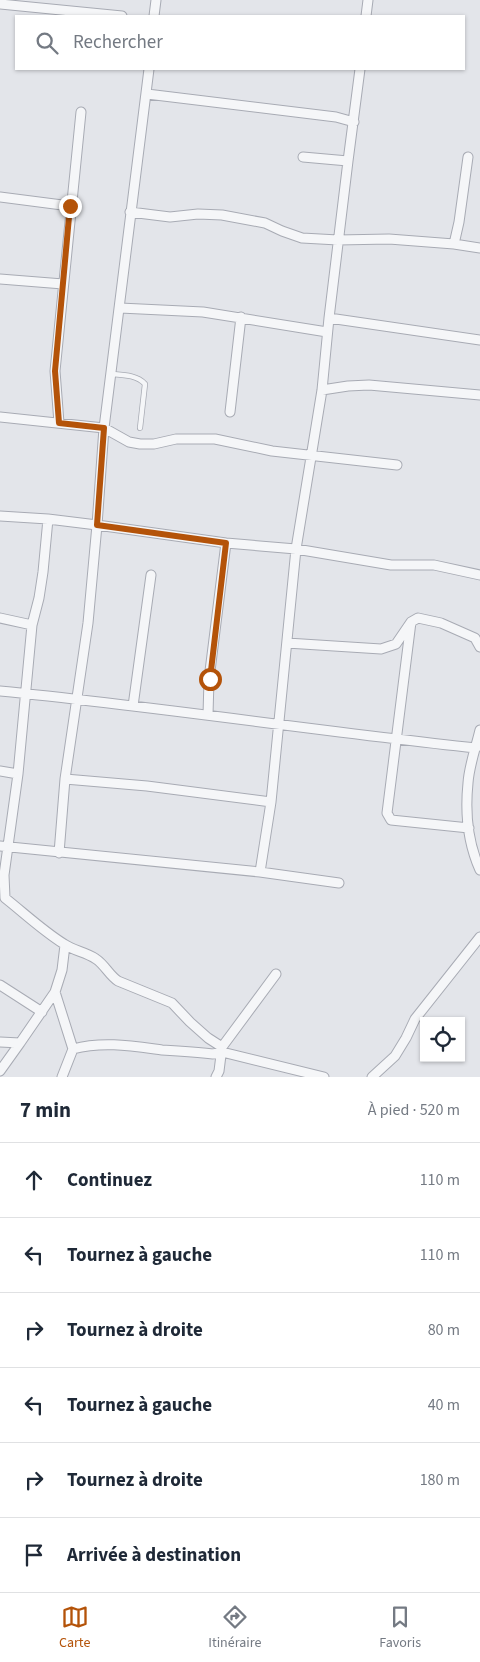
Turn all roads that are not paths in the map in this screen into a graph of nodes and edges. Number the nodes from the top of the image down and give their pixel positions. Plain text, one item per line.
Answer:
1 (156, 0) edge
2 (368, 0) edge
3 (0, 4) edge
4 (112, 15) edge
5 (154, 15) edge
6 (366, 15) edge
7 (149, 70) edge
8 (360, 70) edge
9 (147, 94) junction
10 (81, 112) dead end
11 (354, 122) junction
12 (303, 157) dead end
13 (468, 157) dead end
14 (348, 160) junction
15 (0, 197) edge
16 (70, 206) junction
17 (130, 212) junction
18 (338, 240) junction
19 (454, 244) junction
20 (480, 248) edge
21 (0, 279) edge
22 (63, 284) junction
23 (120, 308) junction
24 (241, 317) junction
25 (329, 318) junction
26 (328, 332) junction
27 (480, 340) edge
28 (111, 374) junction
29 (322, 390) junction
30 (480, 395) edge
31 (230, 412) dead end
32 (0, 417) edge
33 (59, 423) junction
34 (104, 428) junction
35 (140, 428) dead end
36 (313, 456) junction
37 (397, 465) dead end
38 (0, 516) edge
39 (48, 520) junction
40 (97, 525) junction
41 (226, 543) junction
42 (296, 549) junction
43 (151, 575) dead end
44 (480, 575) edge
45 (0, 618) edge
46 (411, 622) junction
47 (32, 625) junction
48 (287, 643) junction
49 (480, 647) edge
50 (0, 692) edge
51 (27, 694) junction
52 (77, 699) junction
53 (133, 706) junction
54 (208, 714) junction
55 (279, 724) junction
56 (480, 730) edge
57 (397, 740) junction
58 (476, 748) junction
59 (0, 771) edge
60 (18, 774) junction
61 (65, 778) junction
62 (271, 802) junction
63 (469, 828) junction
64 (4, 847) edge
65 (59, 853) junction
66 (480, 870) edge
67 (260, 872) junction
68 (339, 883) dead end
69 (480, 937) edge
70 (65, 945) junction
71 (276, 974) dead end
72 (0, 985) edge
73 (55, 992) junction
74 (42, 1012) junction
75 (0, 1042) edge
76 (20, 1043) junction
77 (73, 1049) junction
78 (222, 1050) junction
79 (0, 1071) edge
80 (62, 1077) edge
81 (216, 1077) edge
82 (324, 1077) edge
83 (372, 1077) edge

1 - 5 street
2 - 6 street
3 - 4 street
7 - 9 street
8 - 11 street
9 - 11 street
9 - 17 street
10 - 16 street
11 - 14 street
12 - 14 street
13 - 19 street
14 - 18 street
15 - 16 street
16 - 22 street
17 - 18 street
17 - 23 street
18 - 19 street
18 - 25 street
19 - 20 street
21 - 22 street
22 - 33 street
23 - 24 street
23 - 28 street
24 - 26 street
24 - 31 street
25 - 26 street
25 - 27 street
26 - 29 street
28 - 34 street
28 - 35 lane
29 - 30 street
29 - 36 street
32 - 33 street
33 - 34 street
34 - 36 street
34 - 40 street
36 - 37 street
36 - 42 street
38 - 39 street
39 - 40 street
39 - 47 street
40 - 41 street
40 - 52 street
41 - 42 street
41 - 54 street
42 - 44 street
42 - 48 street
43 - 53 street
45 - 47 street
46 - 48 street
46 - 49 street
46 - 57 street
47 - 51 street
48 - 55 street
50 - 51 street
51 - 52 street
51 - 60 street
52 - 53 street
52 - 61 street
53 - 54 street
54 - 55 street
55 - 57 street
55 - 62 street
56 - 58 street
57 - 58 street
57 - 63 street
58 - 63 street
59 - 60 street
60 - 64 street
61 - 62 street
61 - 65 street
62 - 67 street
63 - 66 street
64 - 65 street
64 - 70 street
65 - 67 street
67 - 68 street
69 - 83 street
70 - 73 street
70 - 78 street
71 - 78 street
72 - 74 street
73 - 74 street
73 - 77 street
74 - 76 street
75 - 76 street
76 - 79 street
77 - 78 street
77 - 80 street
78 - 81 street
78 - 82 street

